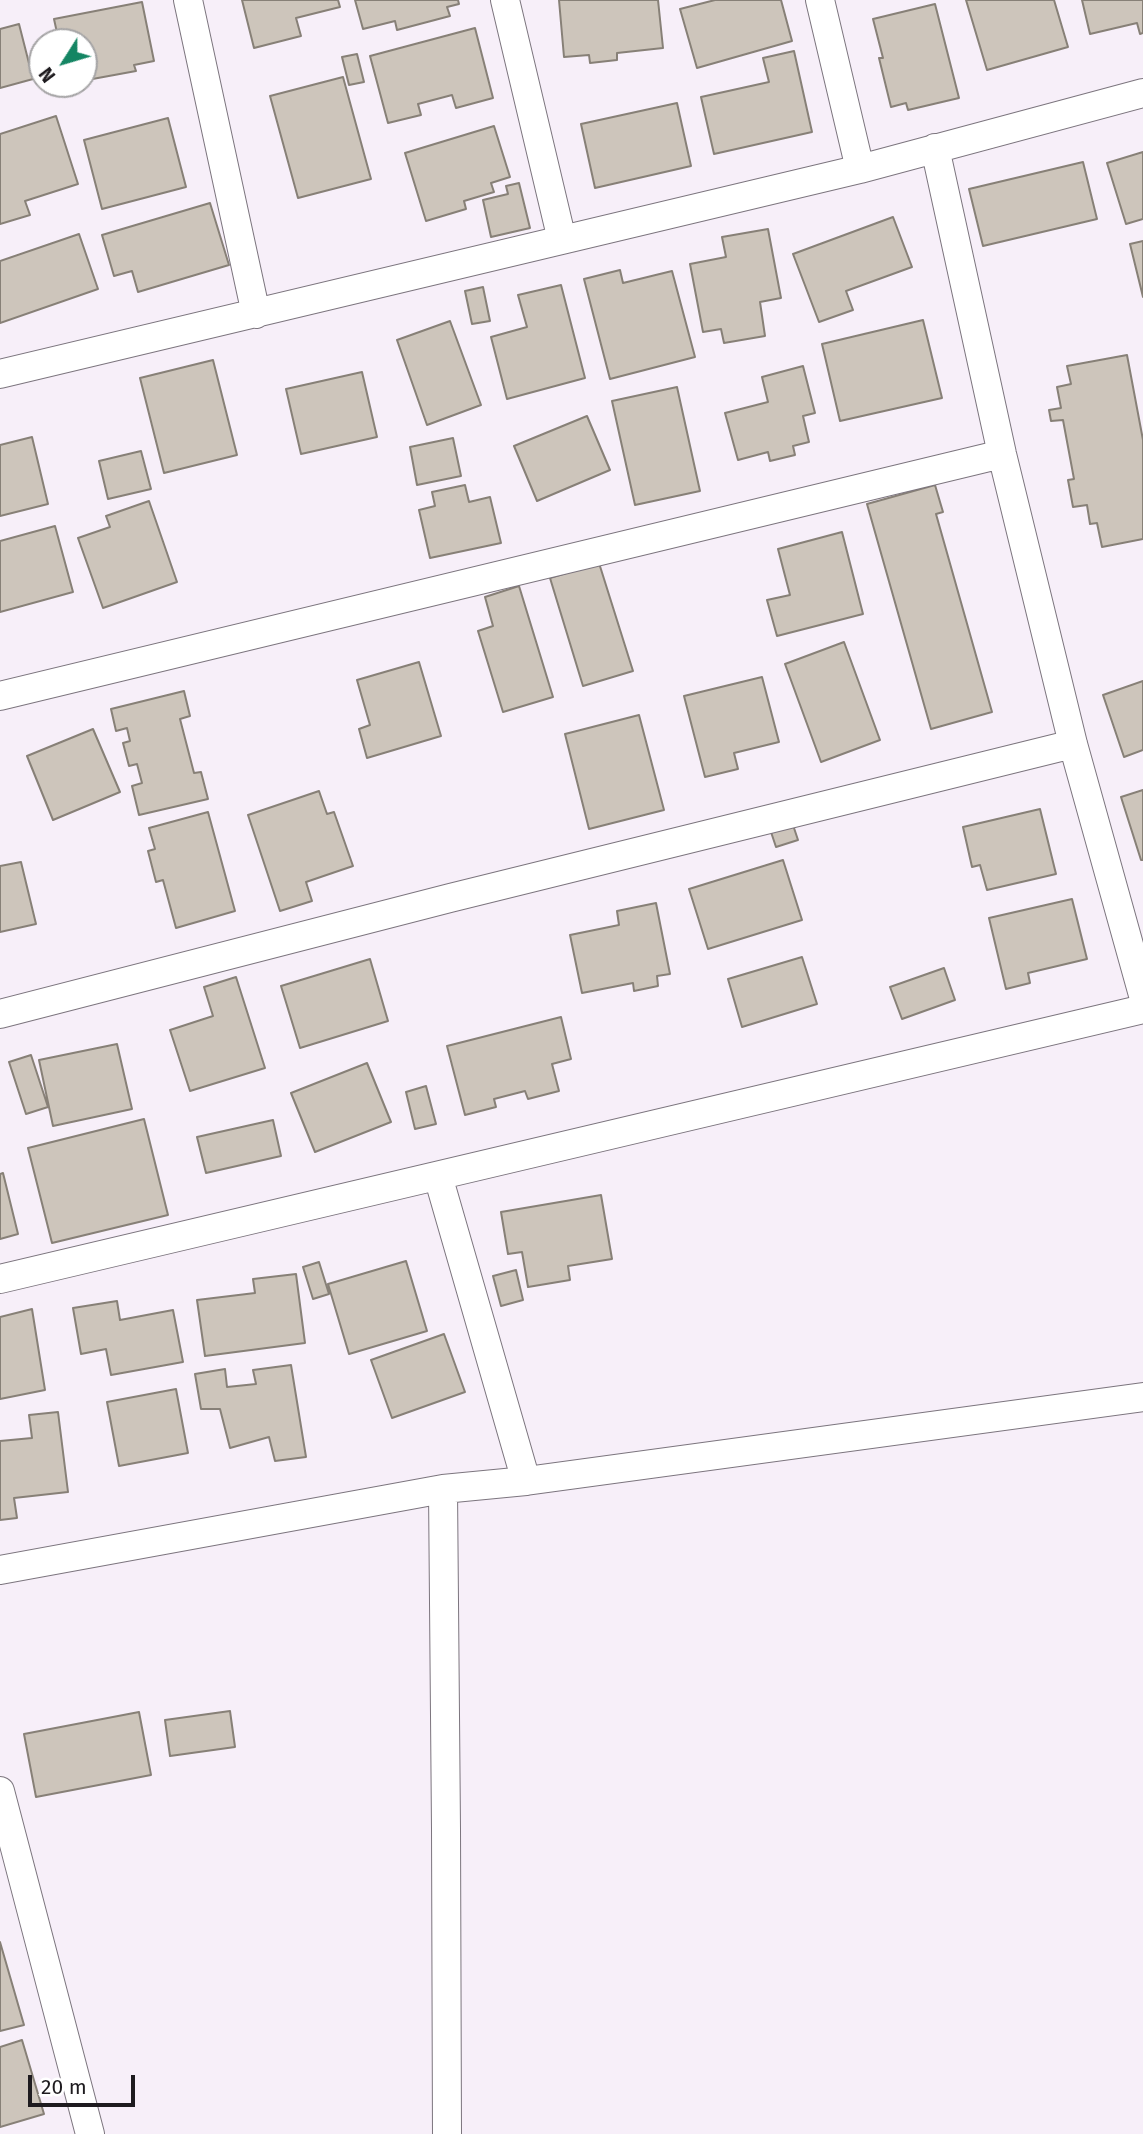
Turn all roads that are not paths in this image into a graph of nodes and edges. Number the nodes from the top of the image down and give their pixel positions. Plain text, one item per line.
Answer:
1 (188, 0) edge
2 (505, 0) edge
3 (820, 0) edge
4 (1143, 93) edge
5 (935, 148) junction
6 (860, 169) junction
7 (562, 240) junction
8 (256, 314) junction
9 (0, 374) edge
10 (1002, 454) junction
11 (0, 696) edge
12 (1073, 744) junction
13 (1143, 995) edge
14 (1143, 1009) edge
15 (0, 1014) edge
16 (438, 1176) junction
17 (0, 1279) edge
18 (1143, 1397) edge
19 (526, 1481) junction
20 (443, 1489) junction
21 (0, 1570) edge
22 (0, 1791) edge
23 (90, 2134) edge
24 (447, 2134) edge

1 - 8 street
2 - 7 street
3 - 6 street
4 - 5 street
5 - 6 street
5 - 10 street
6 - 7 street
7 - 8 street
8 - 9 street
10 - 11 street
10 - 12 street
12 - 13 street
12 - 15 street
14 - 16 street
16 - 17 street
16 - 19 street
18 - 19 street
19 - 20 street
20 - 21 street
20 - 24 street
22 - 23 street

